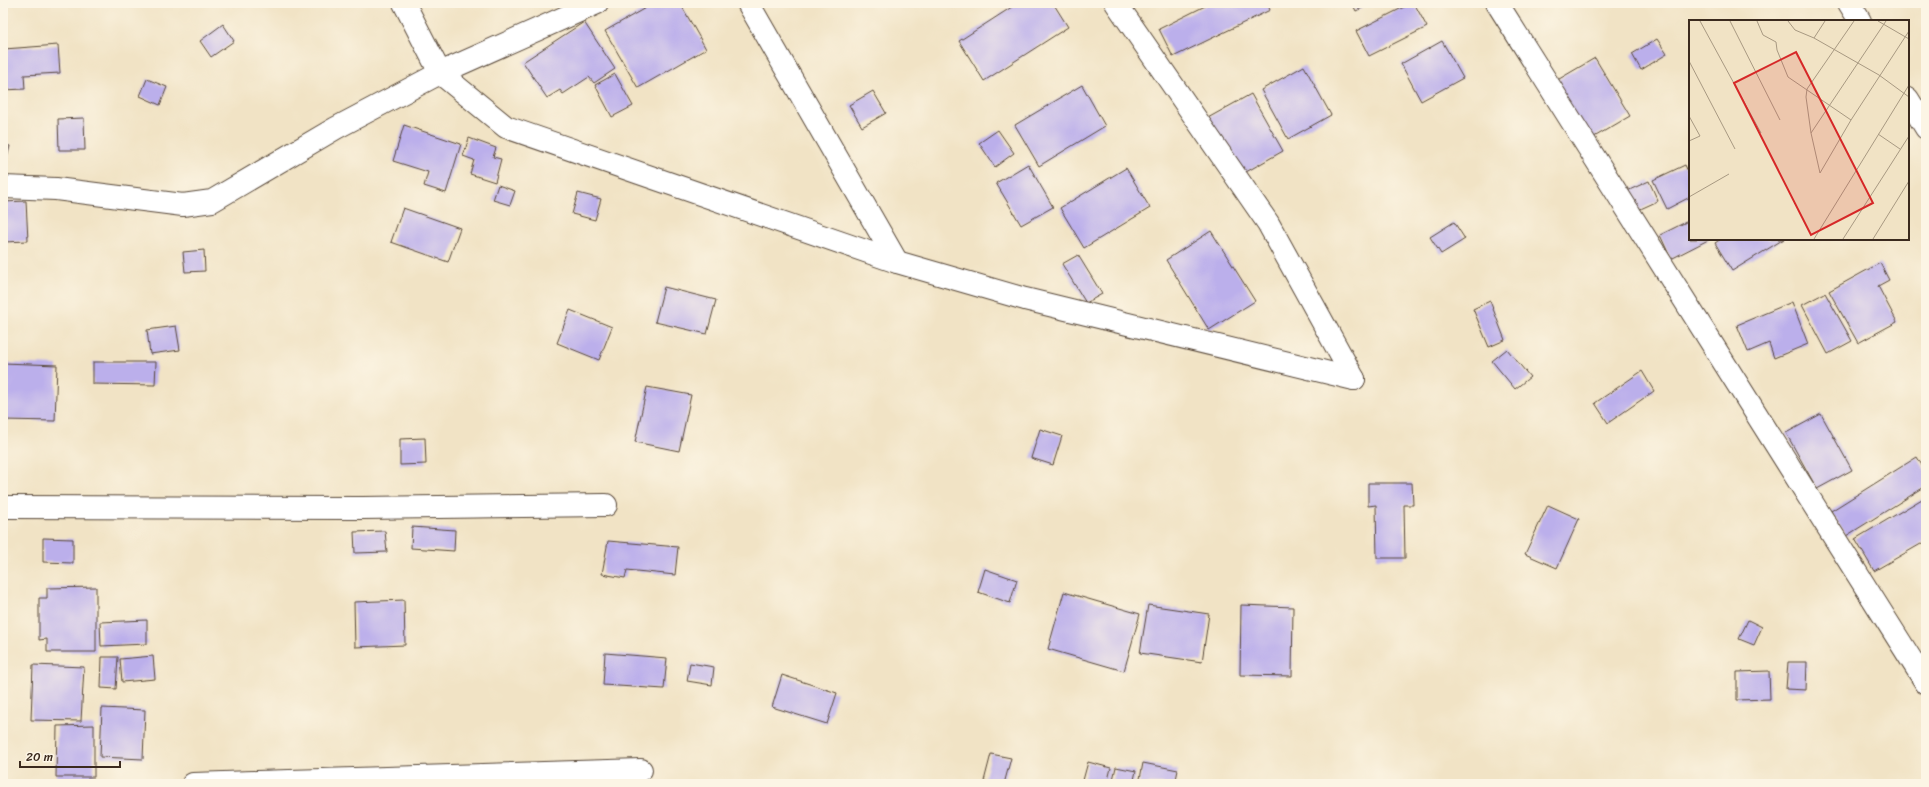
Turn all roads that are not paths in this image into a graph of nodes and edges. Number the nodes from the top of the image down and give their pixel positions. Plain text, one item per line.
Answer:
1 (404, 3) edge
2 (597, 3) edge
3 (748, 3) edge
4 (1116, 3) edge
5 (1497, 3) edge
6 (1849, 3) edge
7 (1859, 20) edge
8 (440, 73) junction
9 (1909, 101) edge
10 (1926, 128) edge
11 (3, 187) edge
12 (897, 262) junction
13 (606, 505) dead end
14 (3, 507) edge
15 (1926, 683) edge
16 (641, 770) dead end
17 (193, 784) edge

1 - 8 street
2 - 8 street
3 - 12 street
4 - 12 street
5 - 15 street
6 - 7 street
8 - 11 street
8 - 12 street
9 - 10 street
13 - 14 street
16 - 17 street

